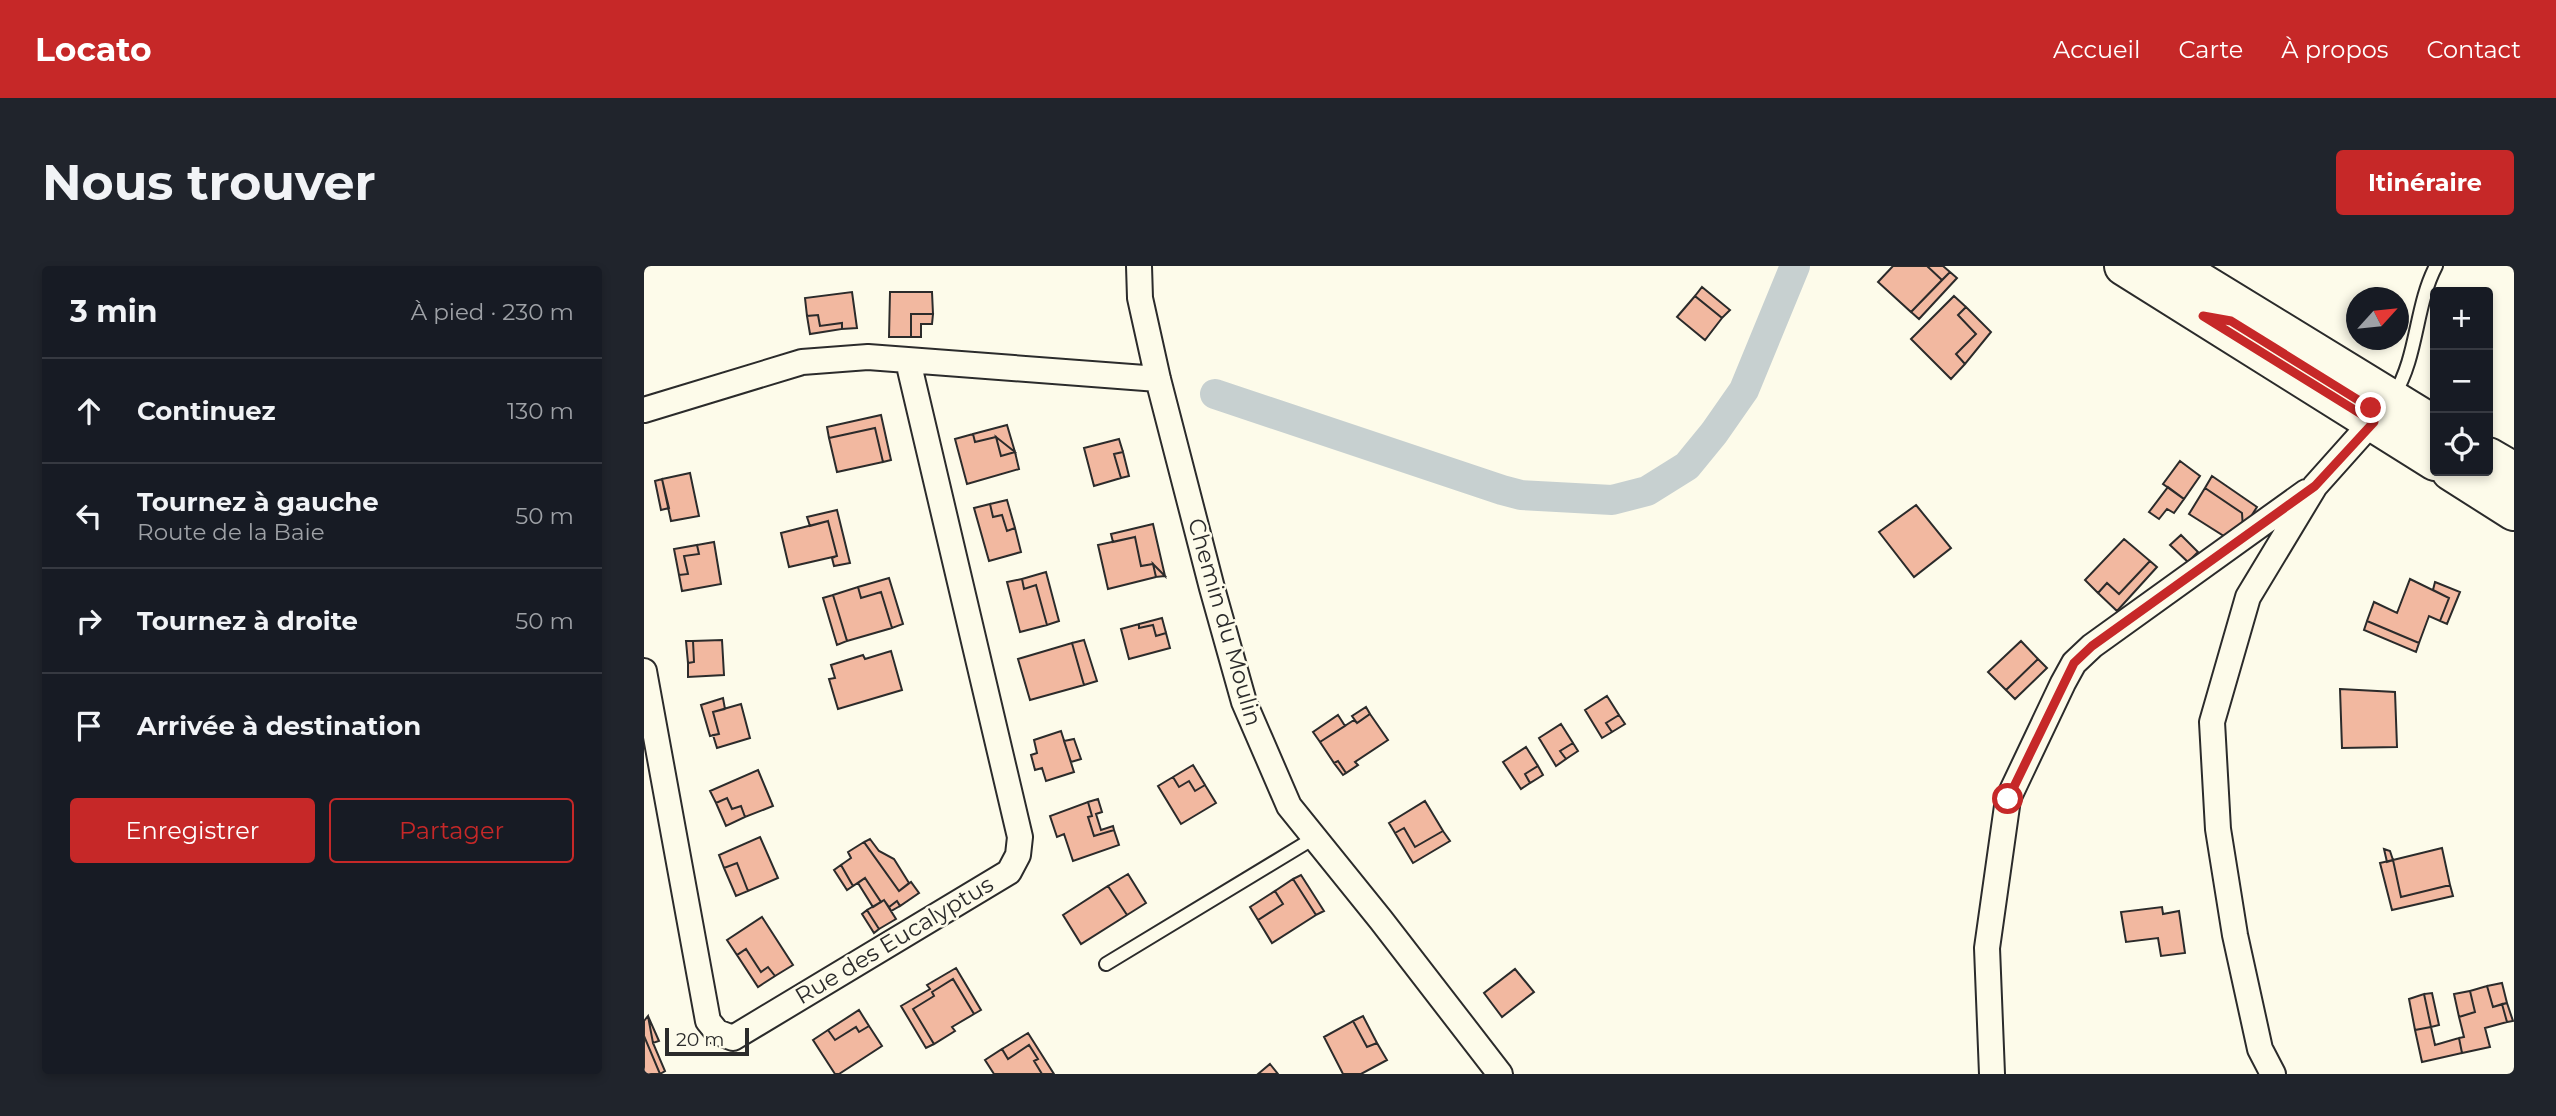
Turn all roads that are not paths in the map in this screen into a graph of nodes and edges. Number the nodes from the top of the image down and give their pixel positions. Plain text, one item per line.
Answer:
1 (1139, 266) edge
2 (2124, 266) edge
3 (2174, 266) edge
4 (2436, 266) edge
5 (908, 361) junction
6 (1158, 379) junction
7 (644, 410) edge
8 (2383, 411) junction
9 (2430, 425) edge
10 (2430, 435) edge
11 (2430, 456) edge
12 (2493, 460) edge
13 (2514, 472) edge
14 (2459, 476) edge
15 (2315, 486) junction
16 (2514, 511) edge
17 (644, 671) edge
18 (1314, 838) junction
19 (1106, 964) dead end
20 (1500, 1074) edge
21 (1992, 1074) edge
22 (2273, 1074) edge

1 - 6 street, Chemin du Moulin
2 - 8 main road
3 - 8 main road
4 - 8 lane
5 - 6 street
5 - 7 street
5 - 17 street, Rue des Eucalyptus
6 - 18 street, Chemin du Moulin
8 - 9 main road
8 - 10 main road
8 - 11 main road
8 - 15 street
12 - 13 main road
14 - 16 main road
15 - 21 street
15 - 22 street
18 - 19 lane
18 - 20 street, Chemin du Moulin

